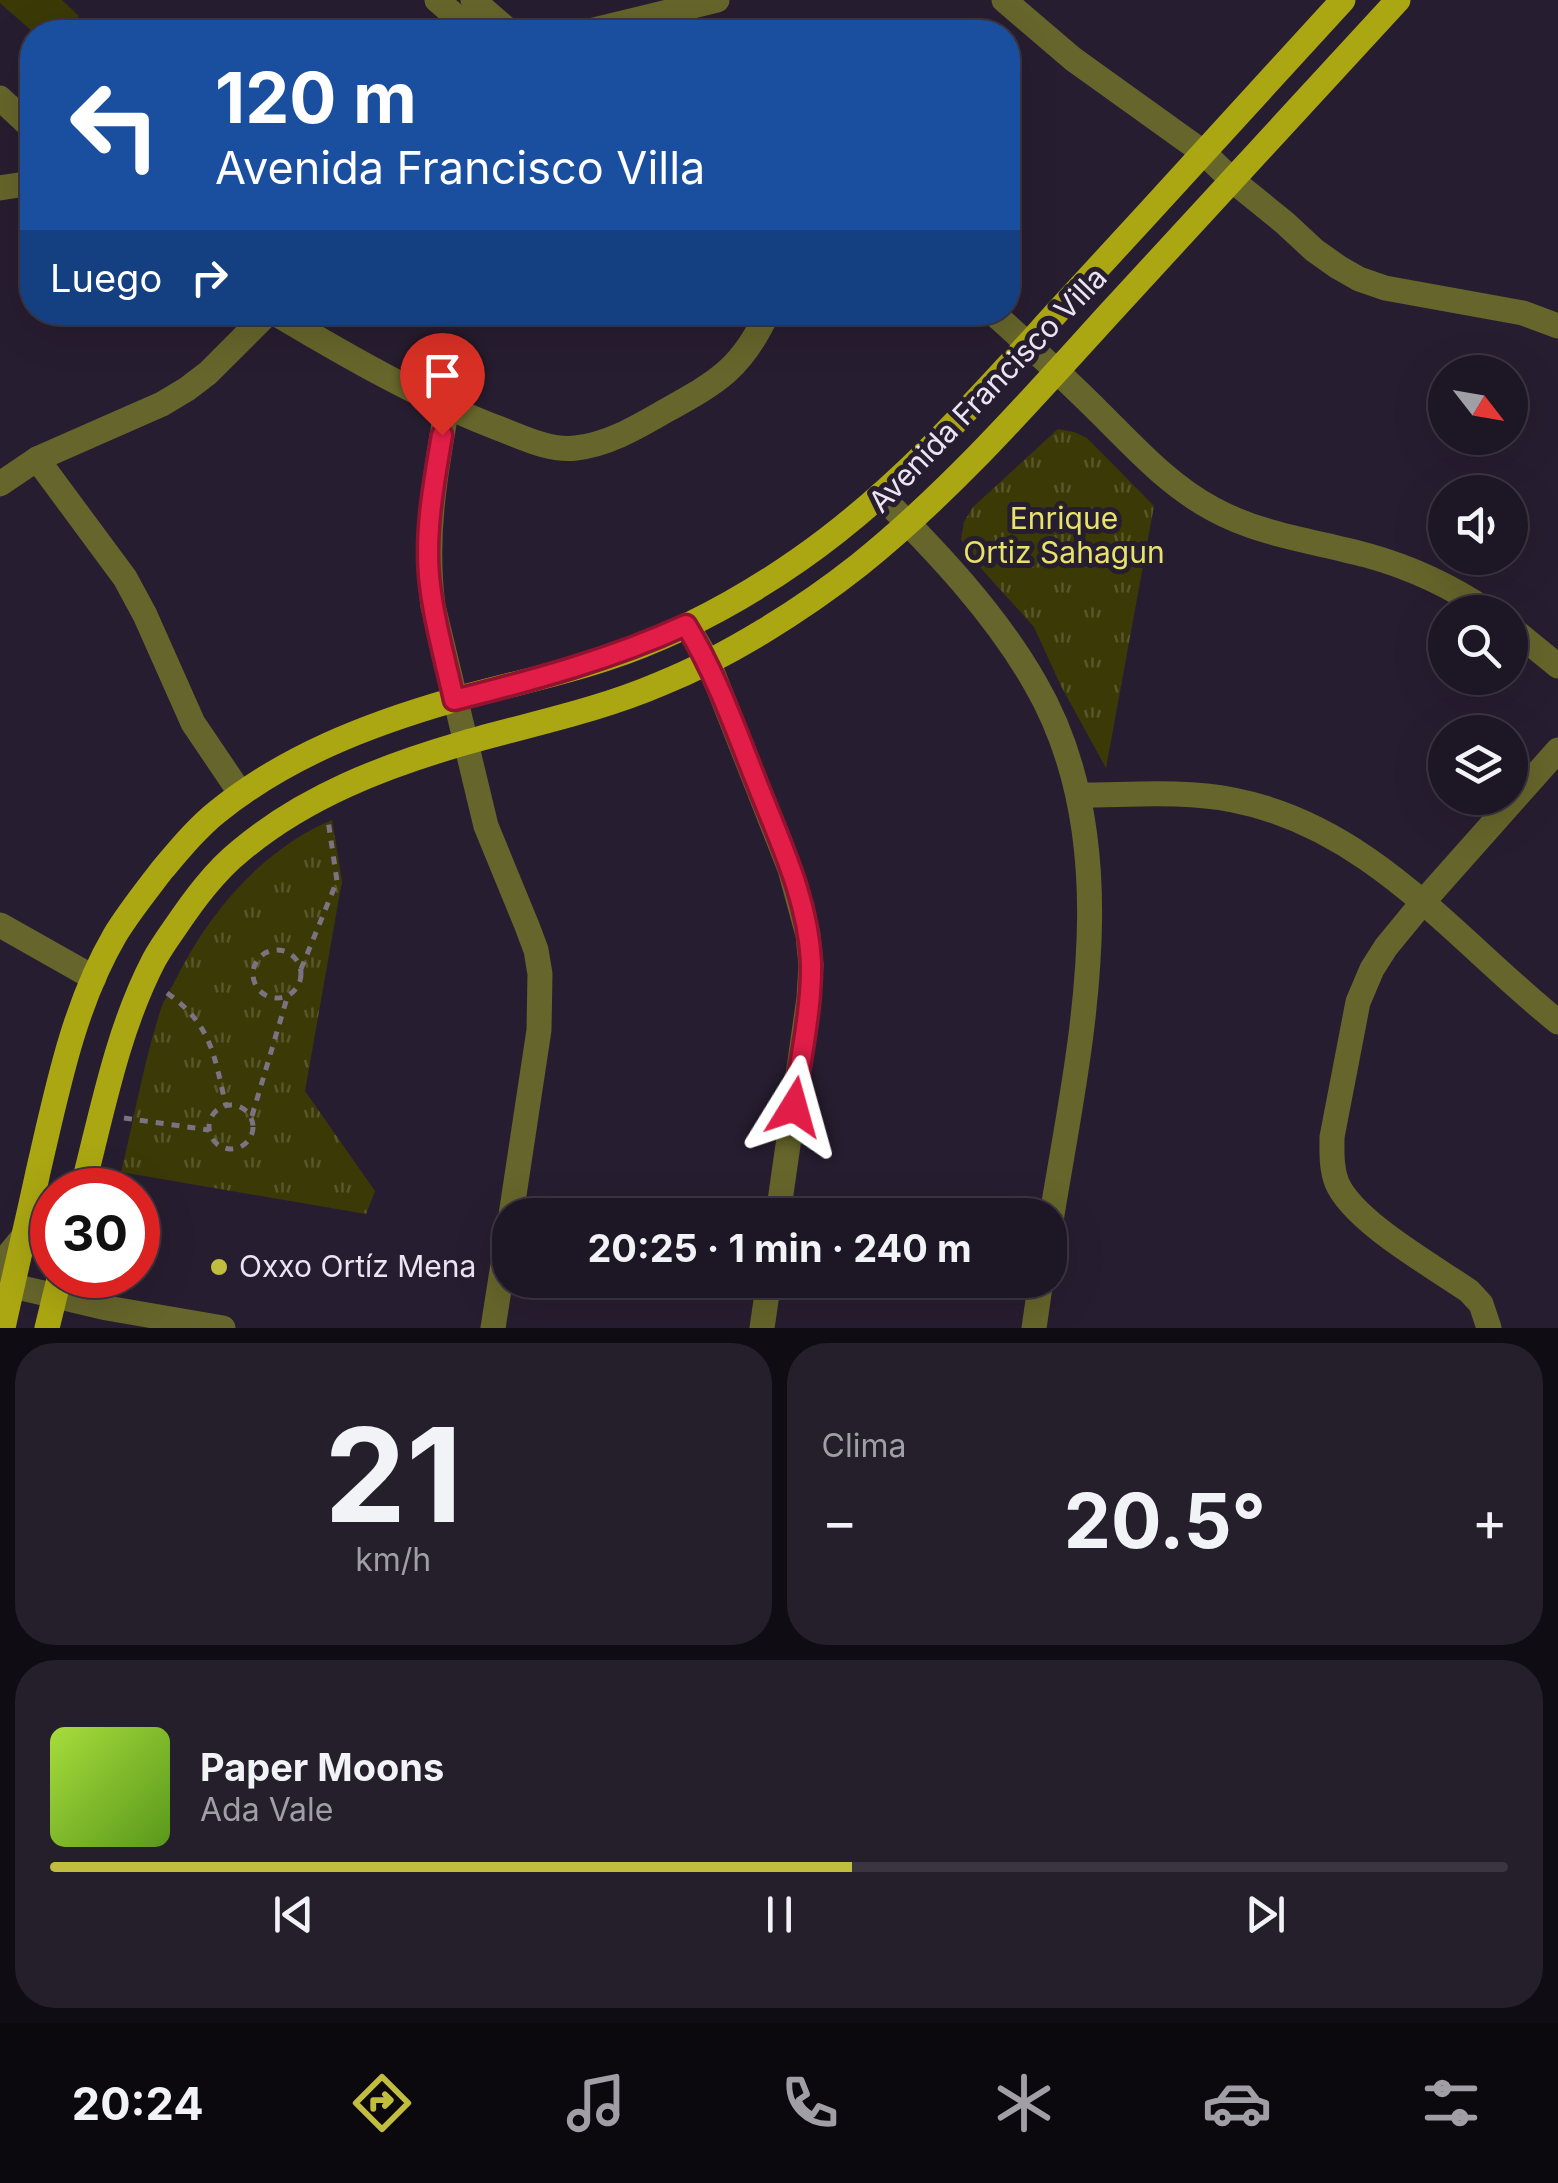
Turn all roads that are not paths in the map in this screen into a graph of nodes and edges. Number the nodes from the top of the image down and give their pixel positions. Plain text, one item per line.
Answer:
1 (436, 0) edge
2 (473, 0) edge
3 (717, 0) edge
4 (1004, 0) edge
5 (1343, 0) edge
6 (1398, 0) edge
7 (460, 20) edge
8 (496, 20) edge
9 (635, 20) edge
10 (0, 98) edge
11 (20, 117) edge
12 (1204, 152) junction
13 (1232, 180) junction
14 (258, 325) edge
15 (293, 325) edge
16 (762, 325) edge
17 (1007, 325) edge
18 (1558, 326) edge
19 (1028, 344) junction
20 (1057, 371) junction
21 (447, 406) junction
22 (37, 458) junction
23 (0, 484) edge
24 (880, 496) junction
25 (907, 522) junction
26 (1462, 595) edge
27 (686, 625) junction
28 (1528, 642) edge
29 (708, 661) junction
30 (1558, 666) edge
31 (454, 700) junction
32 (465, 743) junction
33 (1558, 750) edge
34 (241, 794) junction
35 (1080, 795) junction
36 (1423, 902) junction
37 (0, 925) edge
38 (94, 978) junction
39 (1558, 1022) edge
40 (88, 1168) edge
41 (513, 1198) edge
42 (780, 1198) edge
43 (1055, 1198) edge
44 (24, 1236) junction
45 (0, 1254) edge
46 (4, 1278) edge
47 (30, 1282) edge
48 (54, 1298) edge
49 (104, 1298) edge
50 (498, 1298) edge
51 (766, 1298) edge
52 (1039, 1298) edge
53 (5, 1326) edge
54 (46, 1328) edge
55 (223, 1328) edge
56 (493, 1328) edge
57 (762, 1328) edge
58 (1034, 1328) edge
59 (1490, 1328) edge

1 - 7 street
2 - 8 street
3 - 9 street
4 - 12 street
5 - 12 main road, Avenida Francisco Villa
6 - 13 main road, Avenida Francisco Villa
10 - 11 street
12 - 13 street
12 - 19 main road, Avenida Francisco Villa
13 - 18 street
13 - 20 main road, Avenida Francisco Villa
14 - 22 street
15 - 21 street
16 - 21 street
17 - 19 street
19 - 20 street
19 - 24 main road, Avenida Francisco Villa
20 - 25 main road, Avenida Francisco Villa
20 - 26 street
21 - 31 street
22 - 23 street
22 - 34 street
24 - 25 street
24 - 27 main road, Avenida Francisco Villa
25 - 29 main road, Avenida Francisco Villa
25 - 35 street
27 - 29 street
27 - 31 main road, Avenida Francisco Villa
28 - 30 street
29 - 32 main road, Avenida Francisco Villa
29 - 42 street
31 - 32 street
31 - 34 main road, Avenida Francisco Villa
32 - 40 main road, Avenida Francisco Villa
32 - 41 street
33 - 36 street
34 - 38 main road, Avenida Francisco Villa
35 - 36 street
35 - 43 street
36 - 39 street
36 - 59 street
37 - 38 street
38 - 44 main road, Avenida Francisco Villa
44 - 45 main road
44 - 46 main road, Avenida Francisco Villa
46 - 47 street
46 - 53 main road, Avenida Francisco Villa
48 - 54 main road
49 - 55 street
50 - 56 street
51 - 57 street
52 - 58 street

